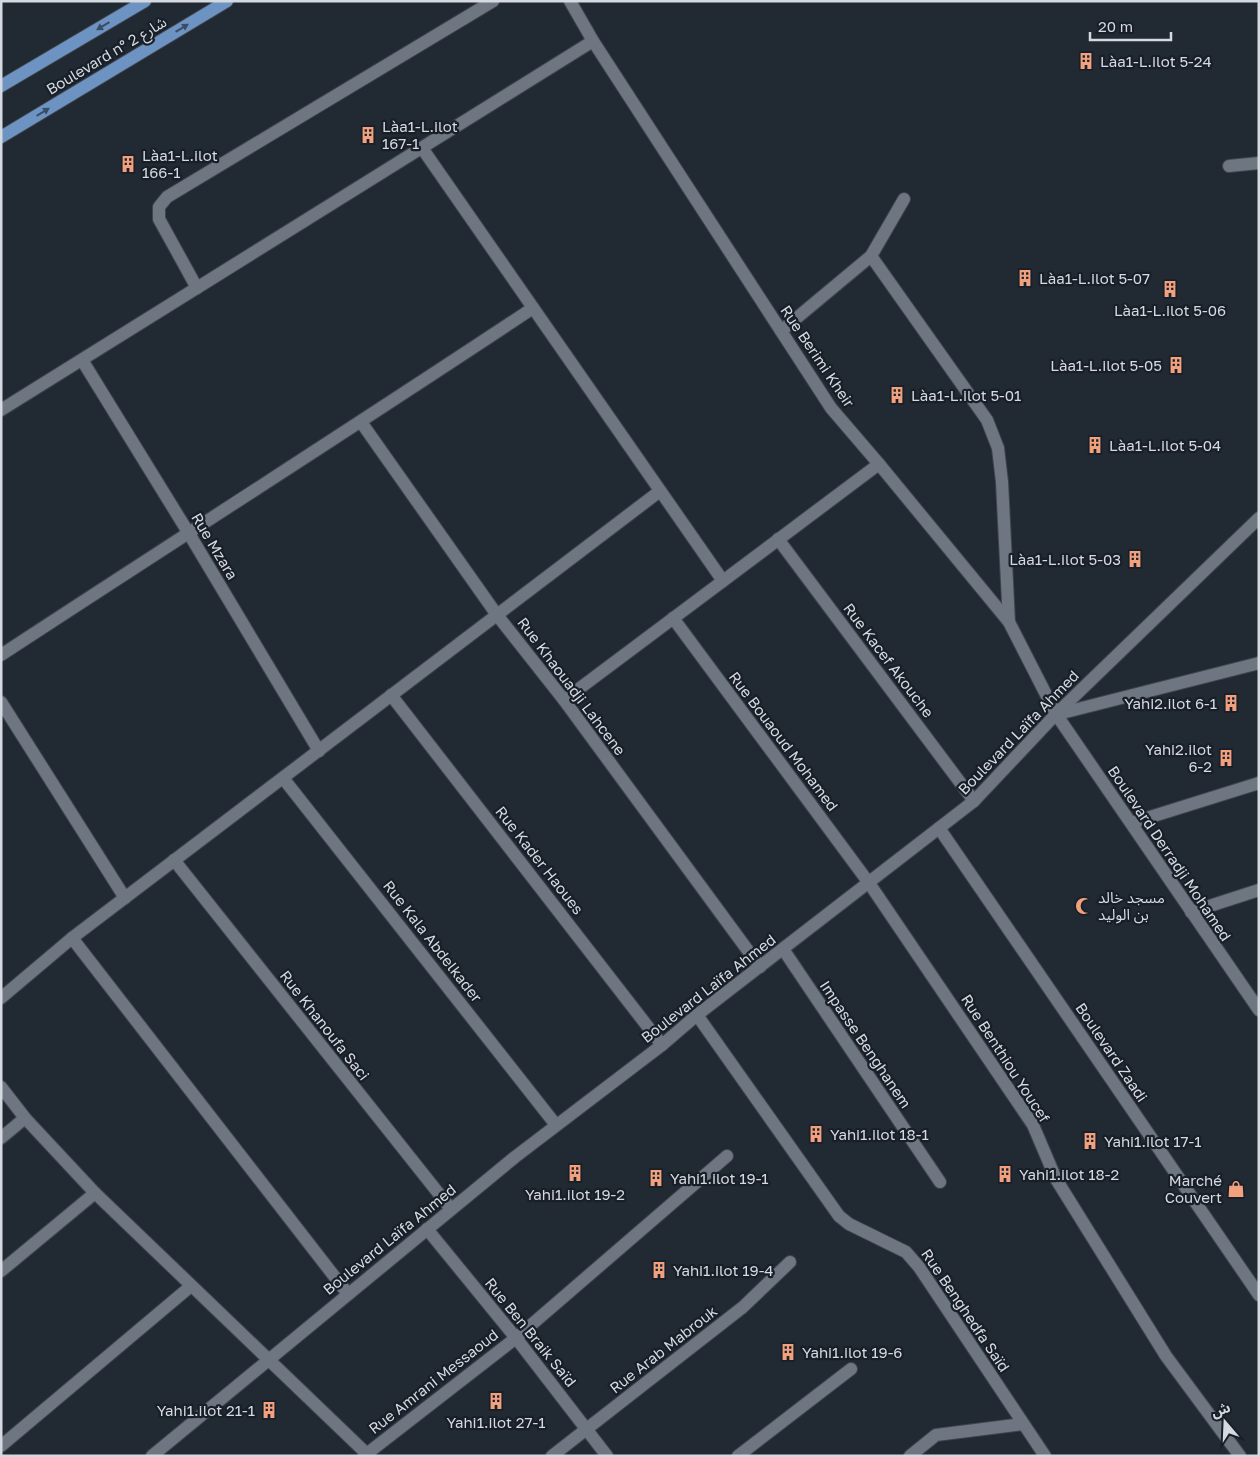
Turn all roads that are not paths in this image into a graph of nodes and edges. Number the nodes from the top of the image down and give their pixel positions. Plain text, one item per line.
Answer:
1 (145, 1) edge
2 (228, 1) edge
3 (493, 1) edge
4 (570, 1) edge
5 (593, 41) junction
6 (1, 86) edge
7 (1, 138) edge
8 (422, 148) junction
9 (1259, 163) edge
10 (1229, 166) dead end
11 (904, 199) dead end
12 (870, 256) junction
13 (197, 288) junction
14 (534, 308) junction
15 (781, 331) junction
16 (82, 360) junction
17 (1, 410) edge
18 (361, 422) junction
19 (879, 464) junction
20 (660, 490) junction
21 (1259, 518) edge
22 (188, 532) junction
23 (778, 540) junction
24 (723, 581) junction
25 (497, 615) junction
26 (673, 618) junction
27 (1009, 622) junction
28 (1, 655) edge
29 (1259, 663) edge
30 (391, 695) junction
31 (564, 700) junction
32 (1, 702) edge
33 (1056, 714) junction
34 (319, 750) junction
35 (283, 778) junction
36 (1259, 783) edge
37 (974, 801) junction
38 (1131, 823) junction
39 (939, 828) junction
40 (174, 860) junction
41 (869, 883) junction
42 (1259, 890) edge
43 (125, 898) junction
44 (1191, 912) junction
45 (72, 938) junction
46 (783, 949) junction
47 (760, 967) junction
48 (1253, 991) edge
49 (1, 998) edge
50 (1259, 1010) edge
51 (697, 1016) junction
52 (662, 1045) junction
53 (1, 1087) edge
54 (25, 1118) junction
55 (556, 1125) junction
56 (1, 1138) edge
57 (727, 1156) dead end
58 (940, 1182) dead end
59 (94, 1193) junction
60 (451, 1209) junction
61 (427, 1229) junction
62 (790, 1262) dead end
63 (1, 1271) edge
64 (191, 1286) junction
65 (348, 1294) junction
66 (1259, 1294) edge
67 (516, 1338) junction
68 (268, 1360) junction
69 (851, 1369) dead end
70 (1023, 1424) junction
71 (587, 1429) junction
72 (1, 1446) edge
73 (366, 1455) edge
74 (152, 1456) edge
75 (552, 1456) edge
76 (608, 1456) edge
77 (738, 1456) edge
78 (910, 1456) edge
79 (1045, 1456) edge
80 (1240, 1456) edge

1 -> 6 main road, Boulevard n° شارع 2
7 -> 2 main road, Boulevard n° شارع 2
3 - 13 street
4 - 5 street, Rue Berimi Kheir
5 - 8 street
5 - 15 street, Rue Berimi Kheir
8 - 13 street
8 - 14 street
9 - 10 street
11 - 12 street
12 - 15 street
12 - 27 street
13 - 16 street
14 - 18 street
14 - 20 street
15 - 19 street, Rue Berimi Kheir
16 - 17 street
16 - 22 street, Rue Mzara
18 - 22 street
18 - 25 street, Rue Khaouadji Lahcene
19 - 23 street
19 - 27 street, Rue Berimi Kheir
20 - 24 street
20 - 25 street
21 - 33 street, Boulevard Laïfa Ahmed
22 - 28 street
22 - 34 street, Rue Mzara
23 - 24 street
23 - 37 street, Rue Kacef Akouche
24 - 26 street
25 - 30 street
25 - 31 street, Rue Khaouadji Lahcene
26 - 31 street
26 - 41 street, Rue Bouaoud Mohamed
27 - 33 street, Rue Berimi Kheir
29 - 33 street
30 - 34 street
30 - 52 street, Rue Kader Haoues
31 - 47 street, Rue Khaouadji Lahcene
32 - 43 street
33 - 37 street, Boulevard Laïfa Ahmed
33 - 38 street, Boulevard Derradji Mohamed
34 - 35 street
35 - 40 street
35 - 55 street, Rue Kala Abdelkader
36 - 38 street
37 - 39 street, Boulevard Laïfa Ahmed
38 - 44 street, Boulevard Derradji Mohamed
39 - 41 street, Boulevard Laïfa Ahmed
39 - 66 street, Boulevard Zaadi
40 - 43 street
40 - 60 street, Rue Khanoufa Saci
41 - 46 street, Boulevard Laïfa Ahmed
41 - 80 street, Rue Benthiou Youcef
42 - 44 street
43 - 45 street
44 - 48 street, Boulevard Derradji Mohamed
45 - 49 street
45 - 65 street
46 - 47 street, Boulevard Laïfa Ahmed
46 - 58 street, Impasse Benghanem
47 - 51 street, Boulevard Laïfa Ahmed
48 - 50 street, Boulevard Derradji Mohamed
51 - 52 street, Boulevard Laïfa Ahmed
51 - 70 street, Rue Benghedfa Saïd
52 - 55 street, Boulevard Laïfa Ahmed
53 - 54 street
54 - 56 street
54 - 59 street
55 - 60 street, Boulevard Laïfa Ahmed
57 - 67 street, Rue Amrani Messaoud
59 - 63 street
59 - 64 street
60 - 61 street, Boulevard Laïfa Ahmed
61 - 65 street, Boulevard Laïfa Ahmed
61 - 67 street, Rue Ben Braik Saïd
62 - 71 street, Rue Arab Mabrouk
64 - 68 street
64 - 72 street
65 - 68 street, Boulevard Laïfa Ahmed
67 - 71 street, Rue Ben Braik Saïd
67 - 73 street, Rue Amrani Messaoud
68 - 73 street
68 - 74 street, Boulevard Laïfa Ahmed
69 - 77 street
70 - 78 street
70 - 79 street, Rue Benghedfa Saïd
71 - 75 street, Rue Arab Mabrouk
71 - 76 street, Rue Ben Braik Saïd

